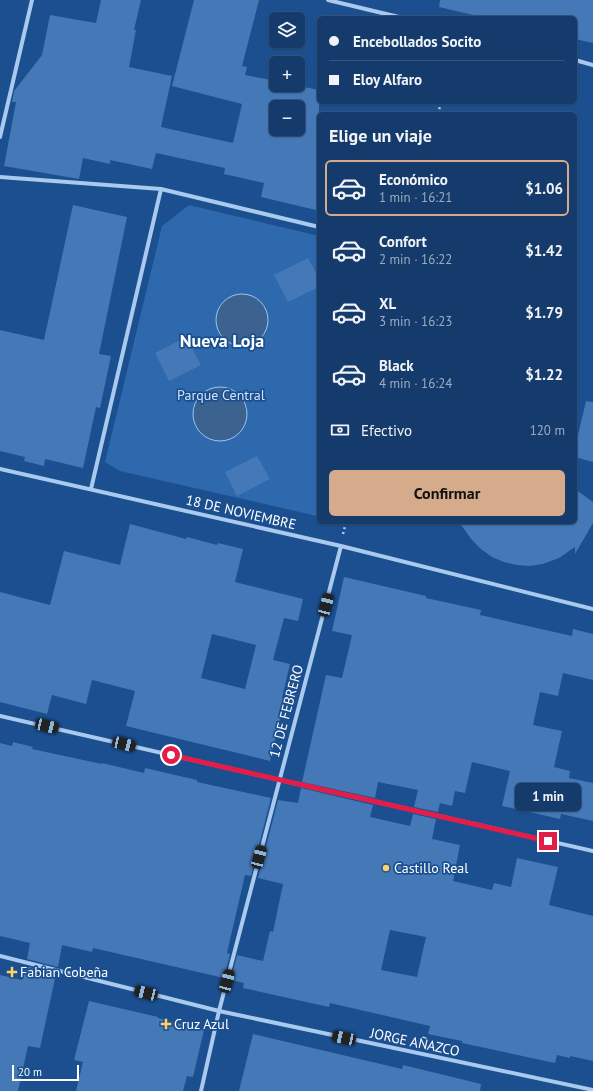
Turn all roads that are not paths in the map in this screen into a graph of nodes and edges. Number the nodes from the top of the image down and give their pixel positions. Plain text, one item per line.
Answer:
1 (32, 0) edge
2 (328, 0) edge
3 (395, 16) edge
4 (577, 61) edge
5 (593, 65) edge
6 (0, 137) edge
7 (0, 177) edge
8 (161, 189) junction
9 (317, 227) edge
10 (0, 469) edge
11 (91, 489) junction
12 (341, 546) junction
13 (593, 609) edge
14 (0, 716) edge
15 (280, 780) junction
16 (593, 851) edge
17 (0, 956) edge
18 (219, 1011) junction
19 (593, 1090) edge
20 (201, 1091) edge

1 - 6 street
2 - 3 street
4 - 5 street
7 - 8 street
8 - 9 street
8 - 11 street
10 - 11 street, 18 DE NOVIEMBRE
11 - 12 street, 18 DE NOVIEMBRE
12 - 13 street, 18 DE NOVIEMBRE
12 - 15 street, 12 DE FEBRERO
14 - 15 street
15 - 16 street
15 - 18 street, 12 DE FEBRERO
17 - 18 street, JORGE AÑAZCO
18 - 19 street, JORGE AÑAZCO
18 - 20 street, 12 DE FEBRERO

